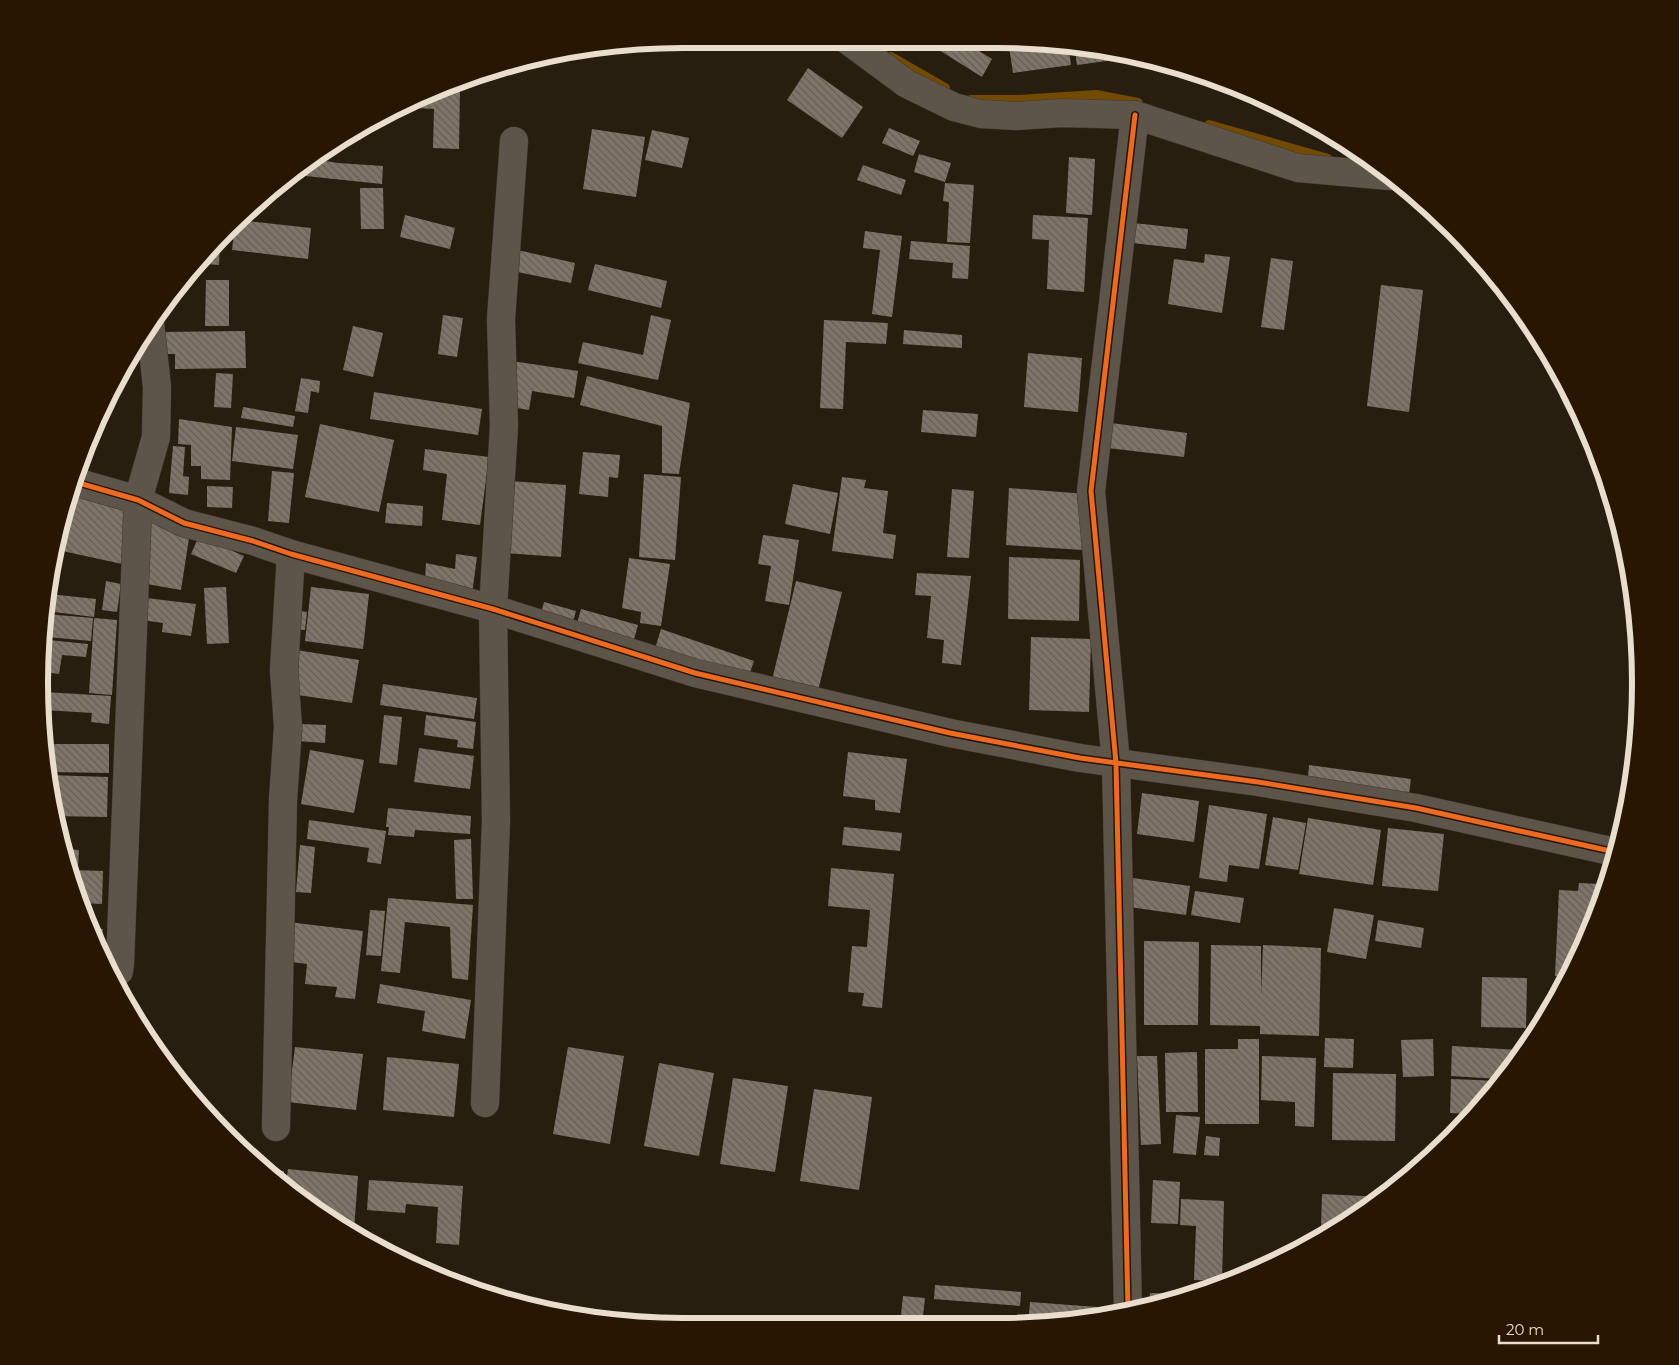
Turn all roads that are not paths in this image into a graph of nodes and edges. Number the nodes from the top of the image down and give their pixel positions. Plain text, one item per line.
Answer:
1 (858, 48) edge
2 (1135, 115) junction
3 (514, 142) dead end
4 (1377, 175) edge
5 (151, 336) edge
6 (79, 483) edge
7 (138, 500) junction
8 (291, 554) junction
9 (493, 609) junction
10 (1116, 763) junction
11 (1609, 851) edge
12 (117, 971) edge
13 (485, 1104) dead end
14 (276, 1127) dead end
15 (1128, 1303) edge

1 - 2 street
2 - 4 street
2 - 10 street
3 - 9 street
5 - 7 street
6 - 7 street
7 - 8 street
7 - 12 street
8 - 9 street
8 - 14 street
9 - 10 street
9 - 13 street
10 - 11 street
10 - 15 street

